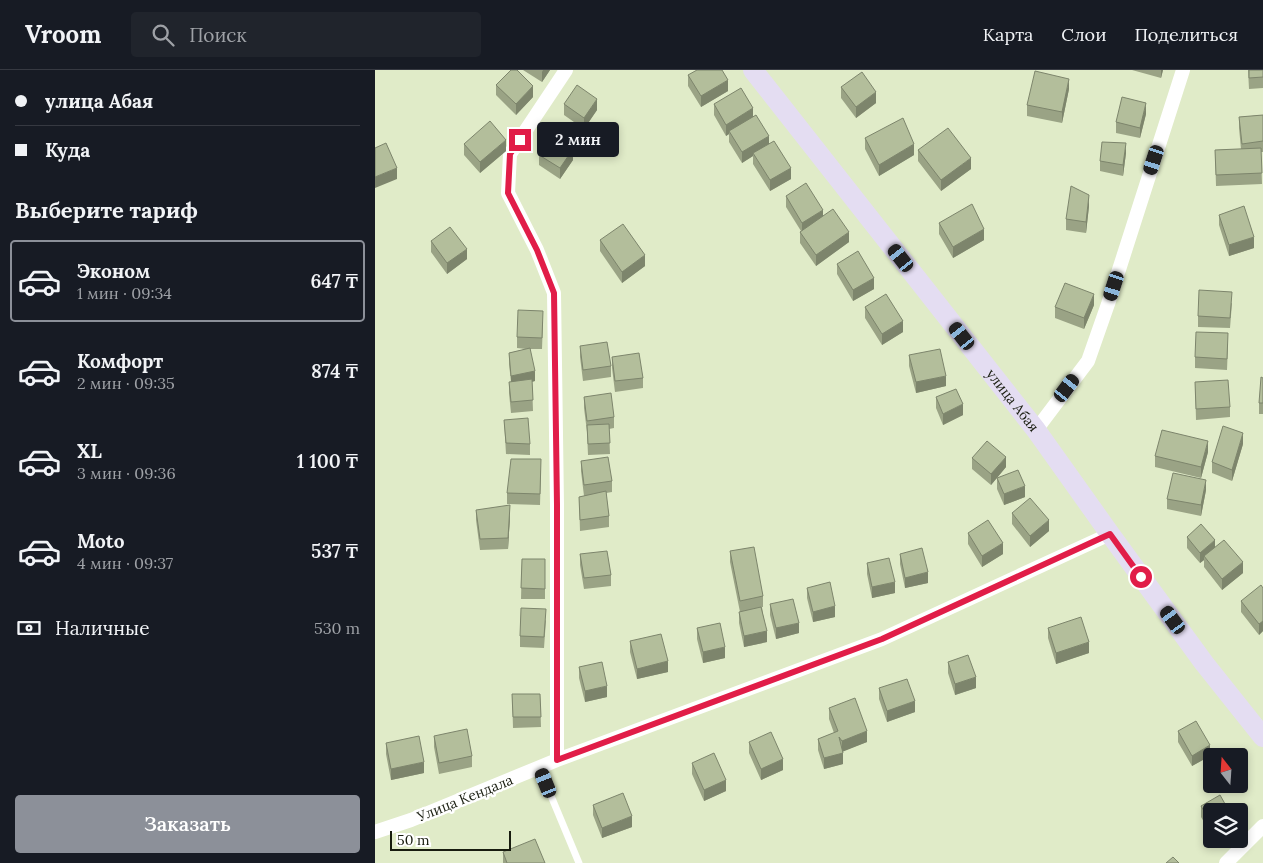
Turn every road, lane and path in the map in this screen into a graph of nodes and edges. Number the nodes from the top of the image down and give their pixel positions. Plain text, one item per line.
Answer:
1 (566, 70) edge
2 (753, 70) edge
3 (1183, 70) edge
4 (1036, 430) junction
5 (1110, 534) junction
6 (1263, 738) edge
7 (557, 760) junction
8 (539, 767) junction
9 (1263, 826) edge
10 (375, 832) edge
11 (579, 863) edge
12 (1226, 863) edge

1 - 7 street
2 - 4 street, улица Абая
3 - 4 street
4 - 5 street, улица Абая
5 - 6 street, улица Абая
5 - 7 street, Улица Кендала
7 - 8 street, Улица Кендала
8 - 10 street, Улица Кендала
8 - 11 lane
9 - 12 street

